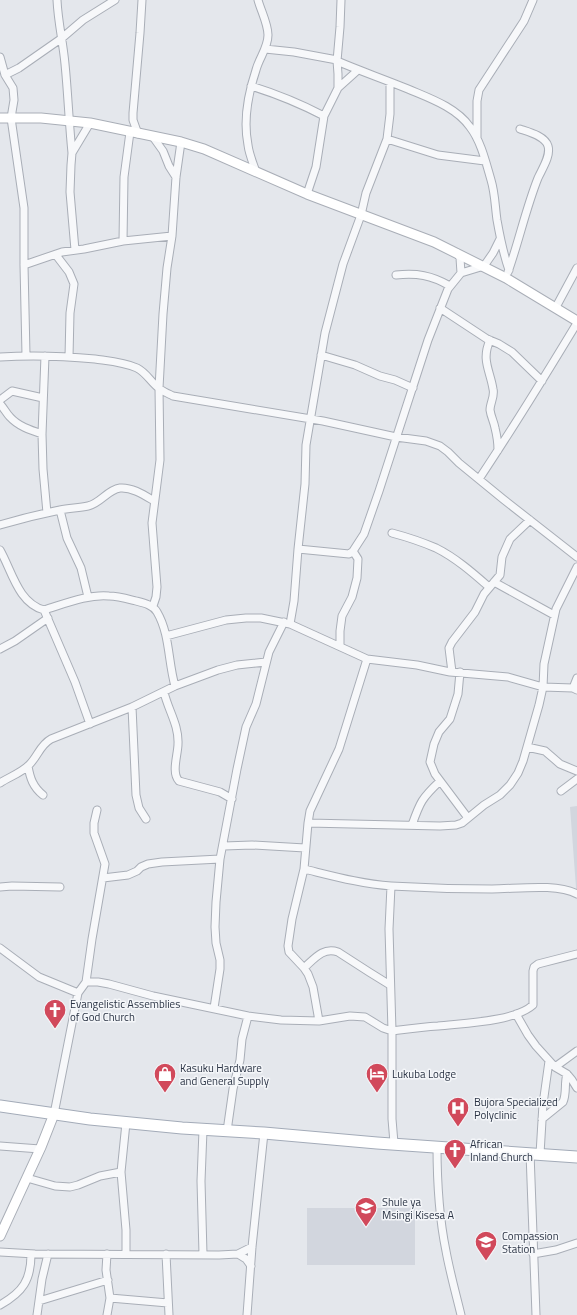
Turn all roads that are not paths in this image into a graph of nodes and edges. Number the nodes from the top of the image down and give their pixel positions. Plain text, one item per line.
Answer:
1 (57, 0) edge
2 (114, 0) edge
3 (142, 0) edge
4 (258, 0) edge
5 (341, 0) edge
6 (533, 0) edge
7 (62, 38) junction
8 (265, 49) junction
9 (0, 57) edge
10 (337, 61) junction
11 (358, 70) junction
12 (5, 74) junction
13 (390, 82) junction
14 (251, 86) junction
15 (338, 88) junction
16 (324, 116) junction
17 (0, 118) edge
18 (11, 118) junction
19 (69, 120) junction
20 (133, 120) junction
21 (90, 123) junction
22 (520, 129) dead end
23 (130, 132) junction
24 (152, 137) junction
25 (477, 138) junction
26 (387, 139) junction
27 (182, 142) junction
28 (72, 153) junction
29 (485, 161) junction
30 (256, 172) junction
31 (176, 177) junction
32 (307, 194) junction
33 (361, 215) junction
34 (172, 236) junction
35 (500, 239) junction
36 (123, 241) junction
37 (75, 250) junction
38 (457, 252) junction
39 (56, 255) junction
40 (24, 265) junction
41 (484, 266) junction
42 (577, 268) edge
43 (461, 273) junction
44 (508, 274) junction
45 (396, 275) dead end
46 (450, 286) junction
47 (556, 307) junction
48 (440, 308) junction
49 (577, 322) edge
50 (490, 340) junction
51 (321, 355) junction
52 (26, 356) junction
53 (44, 356) junction
54 (0, 357) edge
55 (69, 357) junction
56 (542, 381) junction
57 (159, 388) junction
58 (413, 388) junction
59 (43, 398) junction
60 (0, 400) edge
61 (2, 409) edge
62 (311, 418) junction
63 (42, 434) junction
64 (396, 437) junction
65 (498, 450) junction
66 (479, 479) junction
67 (154, 500) junction
68 (60, 510) junction
69 (47, 513) junction
70 (530, 520) junction
71 (0, 525) edge
72 (392, 533) dead end
73 (298, 549) junction
74 (0, 550) edge
75 (354, 551) junction
76 (577, 557) edge
77 (577, 567) edge
78 (492, 584) junction
79 (88, 597) junction
80 (152, 606) junction
81 (44, 610) junction
82 (554, 615) junction
83 (48, 618) junction
84 (287, 623) junction
85 (166, 636) junction
86 (340, 646) junction
87 (0, 648) edge
88 (367, 659) junction
89 (266, 662) junction
90 (452, 672) junction
91 (460, 672) junction
92 (577, 678) edge
93 (175, 686) junction
94 (543, 687) junction
95 (575, 689) edge
96 (164, 692) junction
97 (132, 707) junction
98 (90, 724) junction
99 (527, 747) junction
100 (28, 766) junction
101 (577, 771) edge
102 (577, 779) edge
103 (440, 781) junction
104 (0, 783) edge
105 (562, 791) dead end
106 (43, 795) dead end
107 (232, 799) junction
108 (97, 810) dead end
109 (468, 818) junction
110 (146, 819) dead end
111 (308, 823) junction
112 (412, 825) junction
113 (224, 846) junction
114 (305, 848) junction
115 (220, 859) junction
116 (304, 869) junction
117 (103, 878) junction
118 (391, 886) junction
119 (0, 887) edge
120 (60, 887) dead end
121 (577, 894) edge
122 (0, 947) edge
123 (577, 954) edge
124 (304, 968) junction
125 (86, 982) junction
126 (390, 985) junction
127 (78, 993) junction
128 (214, 1008) junction
129 (516, 1014) junction
130 (248, 1016) junction
131 (319, 1021) junction
132 (392, 1031) junction
133 (577, 1051) edge
134 (549, 1061) junction
135 (555, 1067) junction
136 (567, 1074) junction
137 (577, 1088) edge
138 (0, 1106) edge
139 (54, 1114) junction
140 (542, 1119) junction
141 (126, 1123) junction
142 (203, 1130) junction
143 (227, 1131) junction
144 (264, 1133) junction
145 (394, 1143) junction
146 (0, 1146) edge
147 (437, 1146) junction
148 (40, 1149) junction
149 (535, 1154) junction
150 (577, 1157) edge
151 (121, 1172) junction
152 (27, 1178) junction
153 (0, 1236) edge
154 (577, 1244) edge
155 (252, 1247) junction
156 (0, 1252) edge
157 (33, 1254) junction
158 (48, 1254) junction
159 (107, 1254) junction
160 (126, 1254) junction
161 (166, 1254) junction
162 (203, 1254) junction
163 (238, 1254) junction
164 (533, 1254) junction
165 (45, 1265) junction
166 (251, 1266) junction
167 (108, 1280) junction
168 (110, 1298) junction
169 (39, 1301) junction
170 (168, 1303) junction
171 (0, 1305) edge
172 (37, 1315) edge
173 (107, 1315) edge
174 (169, 1315) edge
175 (247, 1315) edge
176 (461, 1315) edge
177 (536, 1315) edge

1 - 7 street
2 - 7 street
3 - 20 street
4 - 8 street
5 - 10 street
6 - 25 street
7 - 12 street
7 - 19 street
8 - 10 street
8 - 14 street
9 - 12 street
10 - 11 street
10 - 15 street
11 - 13 street
11 - 15 street
12 - 18 street
13 - 25 street
13 - 26 street
14 - 16 street
14 - 30 street
15 - 16 street
16 - 32 street
17 - 18 street
18 - 19 street
18 - 40 street
19 - 21 street
19 - 28 street
20 - 23 street
20 - 23 street
21 - 23 street
21 - 28 street
22 - 44 street
23 - 24 street
23 - 36 street
24 - 27 street
24 - 31 street
25 - 29 street
26 - 29 street
26 - 33 street
27 - 30 street
27 - 31 street
28 - 37 street
29 - 35 street
30 - 32 street
31 - 34 street
32 - 33 street
33 - 38 street
33 - 51 street
34 - 36 street
34 - 57 street
35 - 41 street
35 - 44 street
36 - 37 street
37 - 39 street
38 - 41 street
38 - 43 street
39 - 40 street
39 - 55 street
40 - 52 street
41 - 43 street
41 - 44 street
42 - 47 street
43 - 46 street
44 - 47 street
45 - 46 street
46 - 48 street
47 - 49 street
48 - 50 street
48 - 58 street
49 - 56 street
50 - 56 street
50 - 65 street
51 - 58 street
51 - 62 street
52 - 53 street
52 - 54 street
53 - 55 street
53 - 59 street
55 - 57 street
56 - 65 street
57 - 62 street
57 - 67 street
58 - 64 street
59 - 60 street
59 - 63 street
61 - 63 street
62 - 64 street
62 - 73 street
63 - 69 street
64 - 66 street
64 - 75 street
65 - 66 street
66 - 70 street
67 - 68 street
67 - 80 street
68 - 69 street
68 - 79 street
69 - 71 street
70 - 76 street
70 - 78 street
72 - 78 street
73 - 75 street
73 - 84 street
74 - 81 street
75 - 86 street
77 - 82 street
78 - 82 street
78 - 90 street
79 - 80 street
79 - 81 street
80 - 85 street
81 - 83 street
82 - 94 street
83 - 87 street
83 - 98 street
84 - 85 street
84 - 86 street
84 - 89 street
85 - 93 street
86 - 88 street
88 - 90 street
88 - 111 street
89 - 93 street
89 - 107 street
90 - 91 street
91 - 94 street
91 - 103 street
92 - 95 street
93 - 96 street
94 - 95 street
94 - 99 street
96 - 97 street
96 - 107 street
97 - 98 street
97 - 110 street
98 - 100 street
99 - 101 street
99 - 109 street
100 - 104 street
100 - 106 street
102 - 105 street
103 - 109 street
103 - 112 street
107 - 113 street
108 - 117 street
109 - 112 street
111 - 112 street
111 - 114 street
113 - 114 street
113 - 115 street
114 - 116 street
115 - 117 street
115 - 128 street
116 - 118 street
116 - 124 street
117 - 125 street
118 - 121 street
118 - 126 street
119 - 120 street
122 - 127 street
123 - 129 street
124 - 126 street
124 - 131 street
125 - 127 street
125 - 128 street
126 - 132 street
127 - 139 street
128 - 130 street
129 - 132 street
129 - 134 street
130 - 131 street
130 - 143 street
131 - 132 street
132 - 145 street
133 - 135 street
134 - 135 street
134 - 140 street
135 - 136 street
136 - 137 street
136 - 140 street
138 - 139 main road
139 - 141 main road
139 - 148 street
140 - 149 street
141 - 142 main road
141 - 151 street
142 - 143 main road
142 - 162 street
143 - 144 main road
144 - 145 main road
144 - 155 street
145 - 147 main road
146 - 148 street
147 - 149 main road
147 - 176 street
148 - 152 street
149 - 150 main road
149 - 164 street
151 - 152 street
151 - 160 street
152 - 153 street
154 - 164 street
155 - 163 street
155 - 166 street
156 - 157 street
157 - 158 street
157 - 165 street
157 - 171 street
158 - 159 street
158 - 165 street
159 - 160 street
159 - 167 street
160 - 161 street
161 - 162 street
161 - 170 street
162 - 163 street
163 - 166 street
164 - 177 street
165 - 169 street
166 - 175 street
167 - 168 street
167 - 169 street
168 - 170 street
168 - 173 street
169 - 172 street
170 - 174 street

